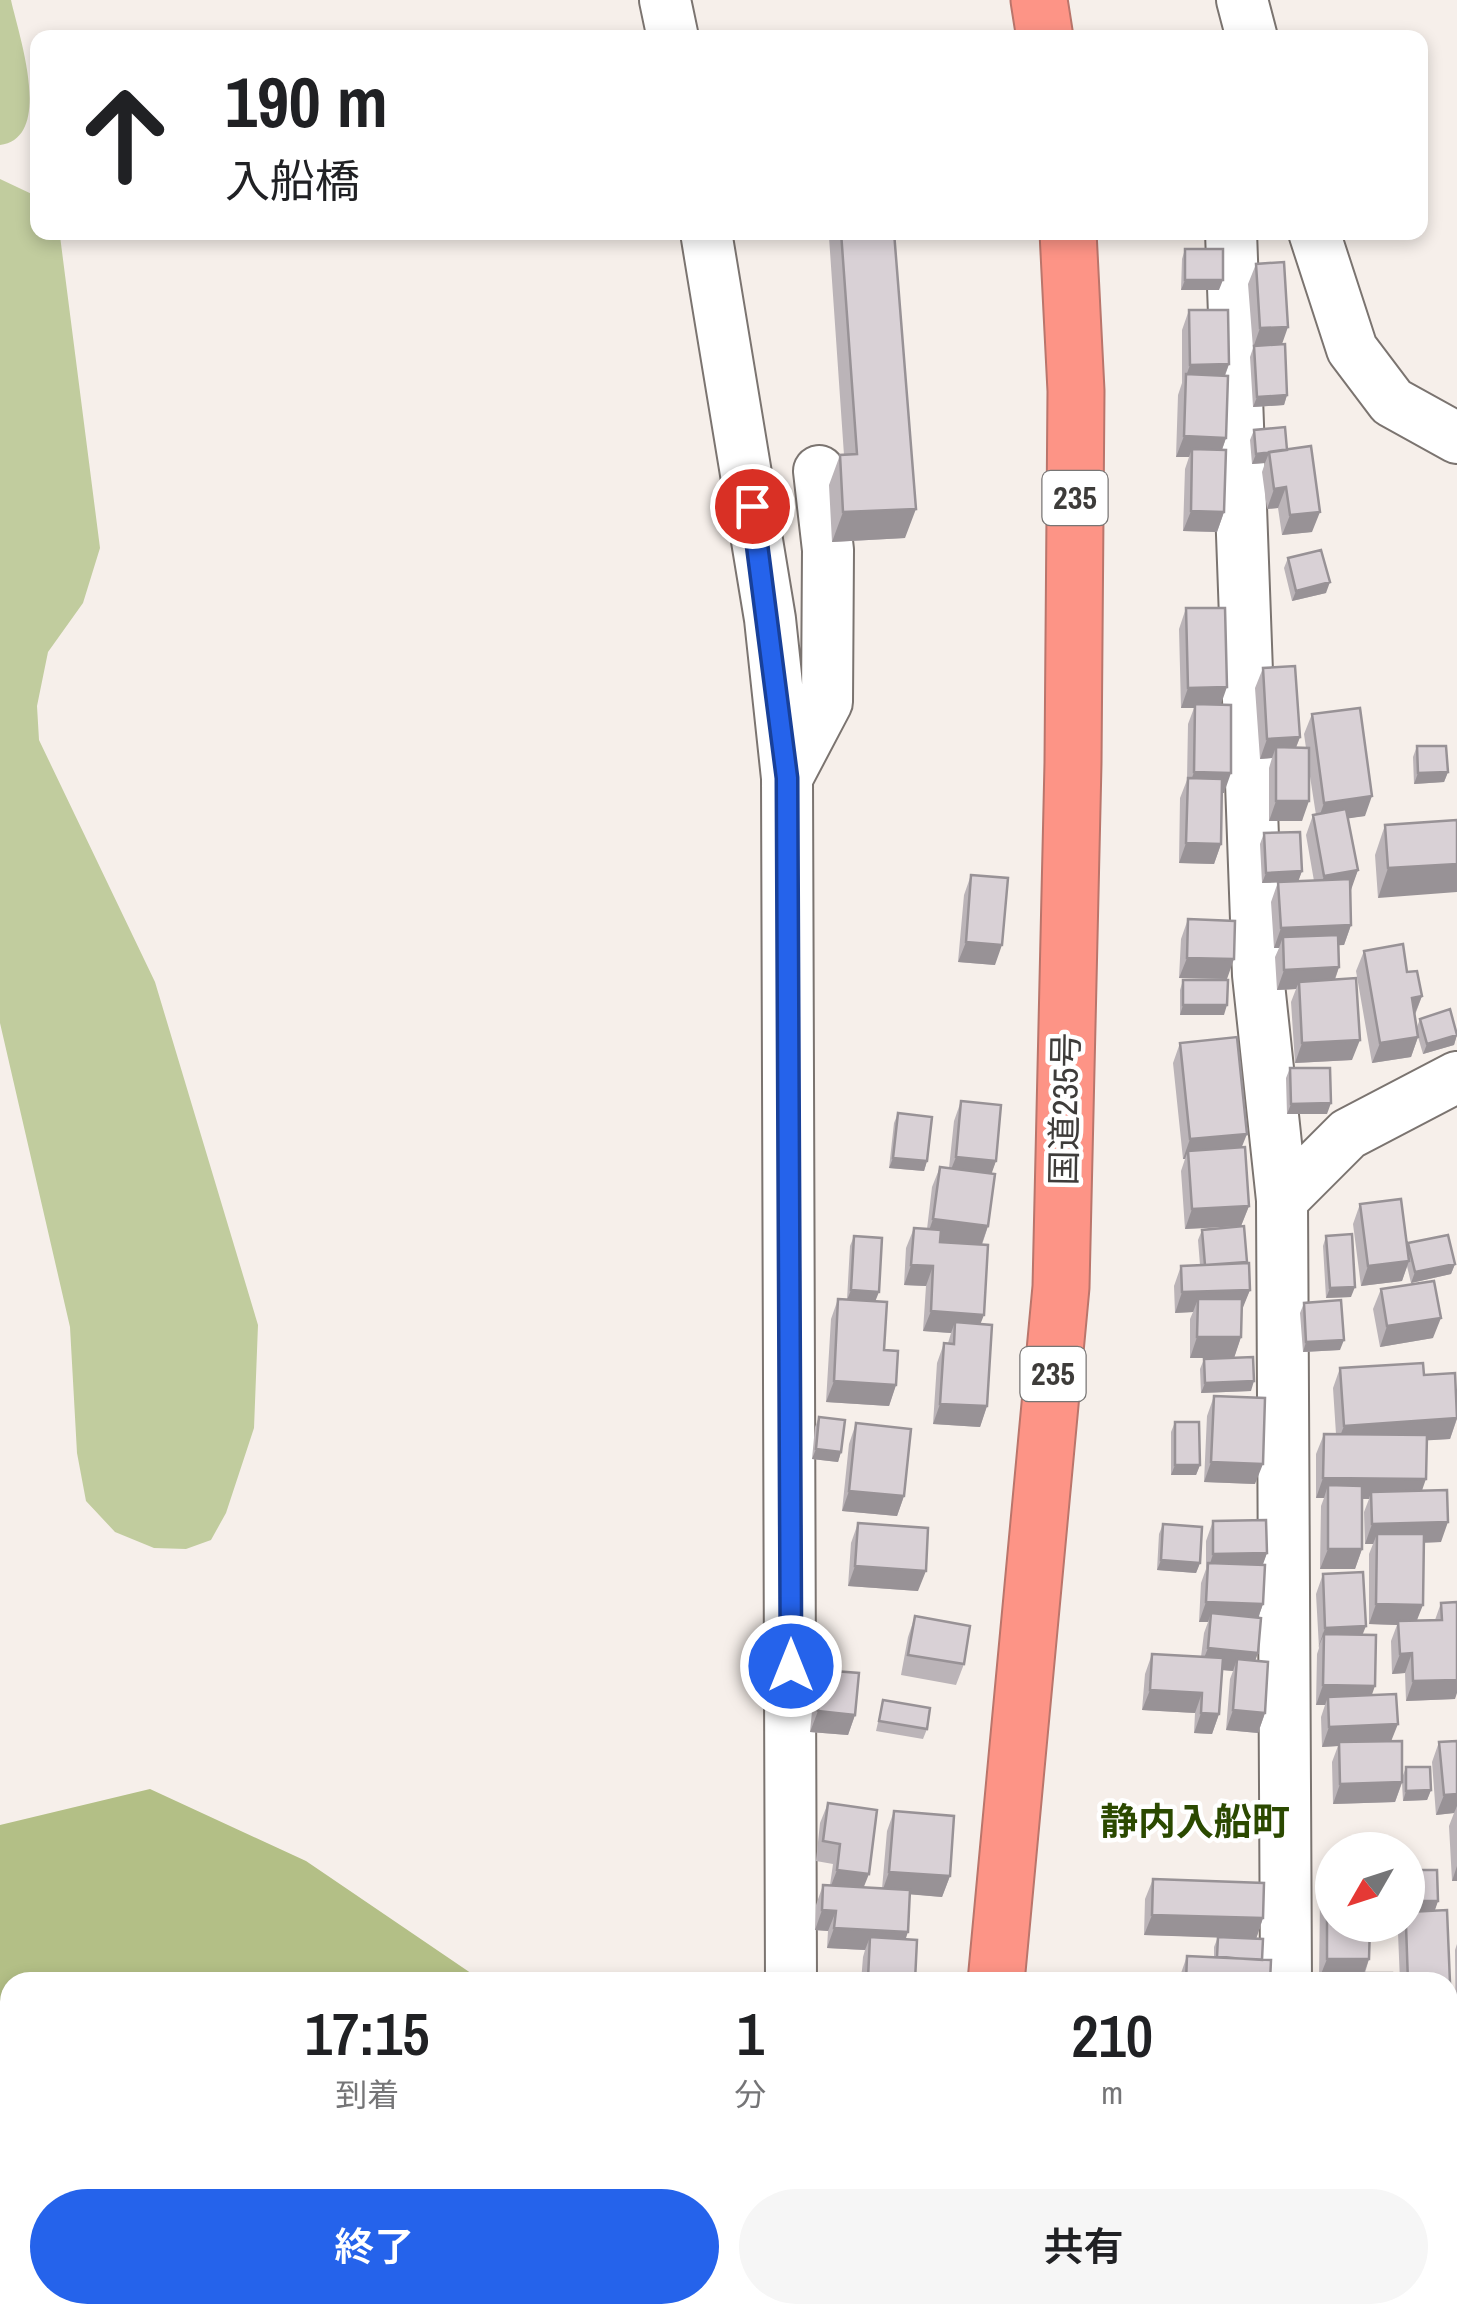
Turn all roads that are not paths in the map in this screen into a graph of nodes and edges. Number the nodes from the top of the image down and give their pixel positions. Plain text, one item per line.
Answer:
1 (665, 0) edge
2 (1039, 0) edge
3 (1242, 0) edge
4 (671, 30) edge
5 (1044, 30) edge
6 (1250, 30) edge
7 (707, 240) edge
8 (1068, 240) edge
9 (1230, 240) edge
10 (1317, 240) edge
11 (1457, 438) edge
12 (819, 471) dead end
13 (787, 778) junction
14 (1457, 1078) edge
15 (1282, 1200) junction
16 (791, 1972) edge
17 (997, 1972) edge
18 (1286, 1972) edge

1 - 4 street
2 - 5 highway
3 - 6 street
7 - 13 street
8 - 17 highway, 国道235号 / 235
9 - 15 street
10 - 11 street
12 - 13 street
13 - 16 street
14 - 15 street
15 - 18 street

